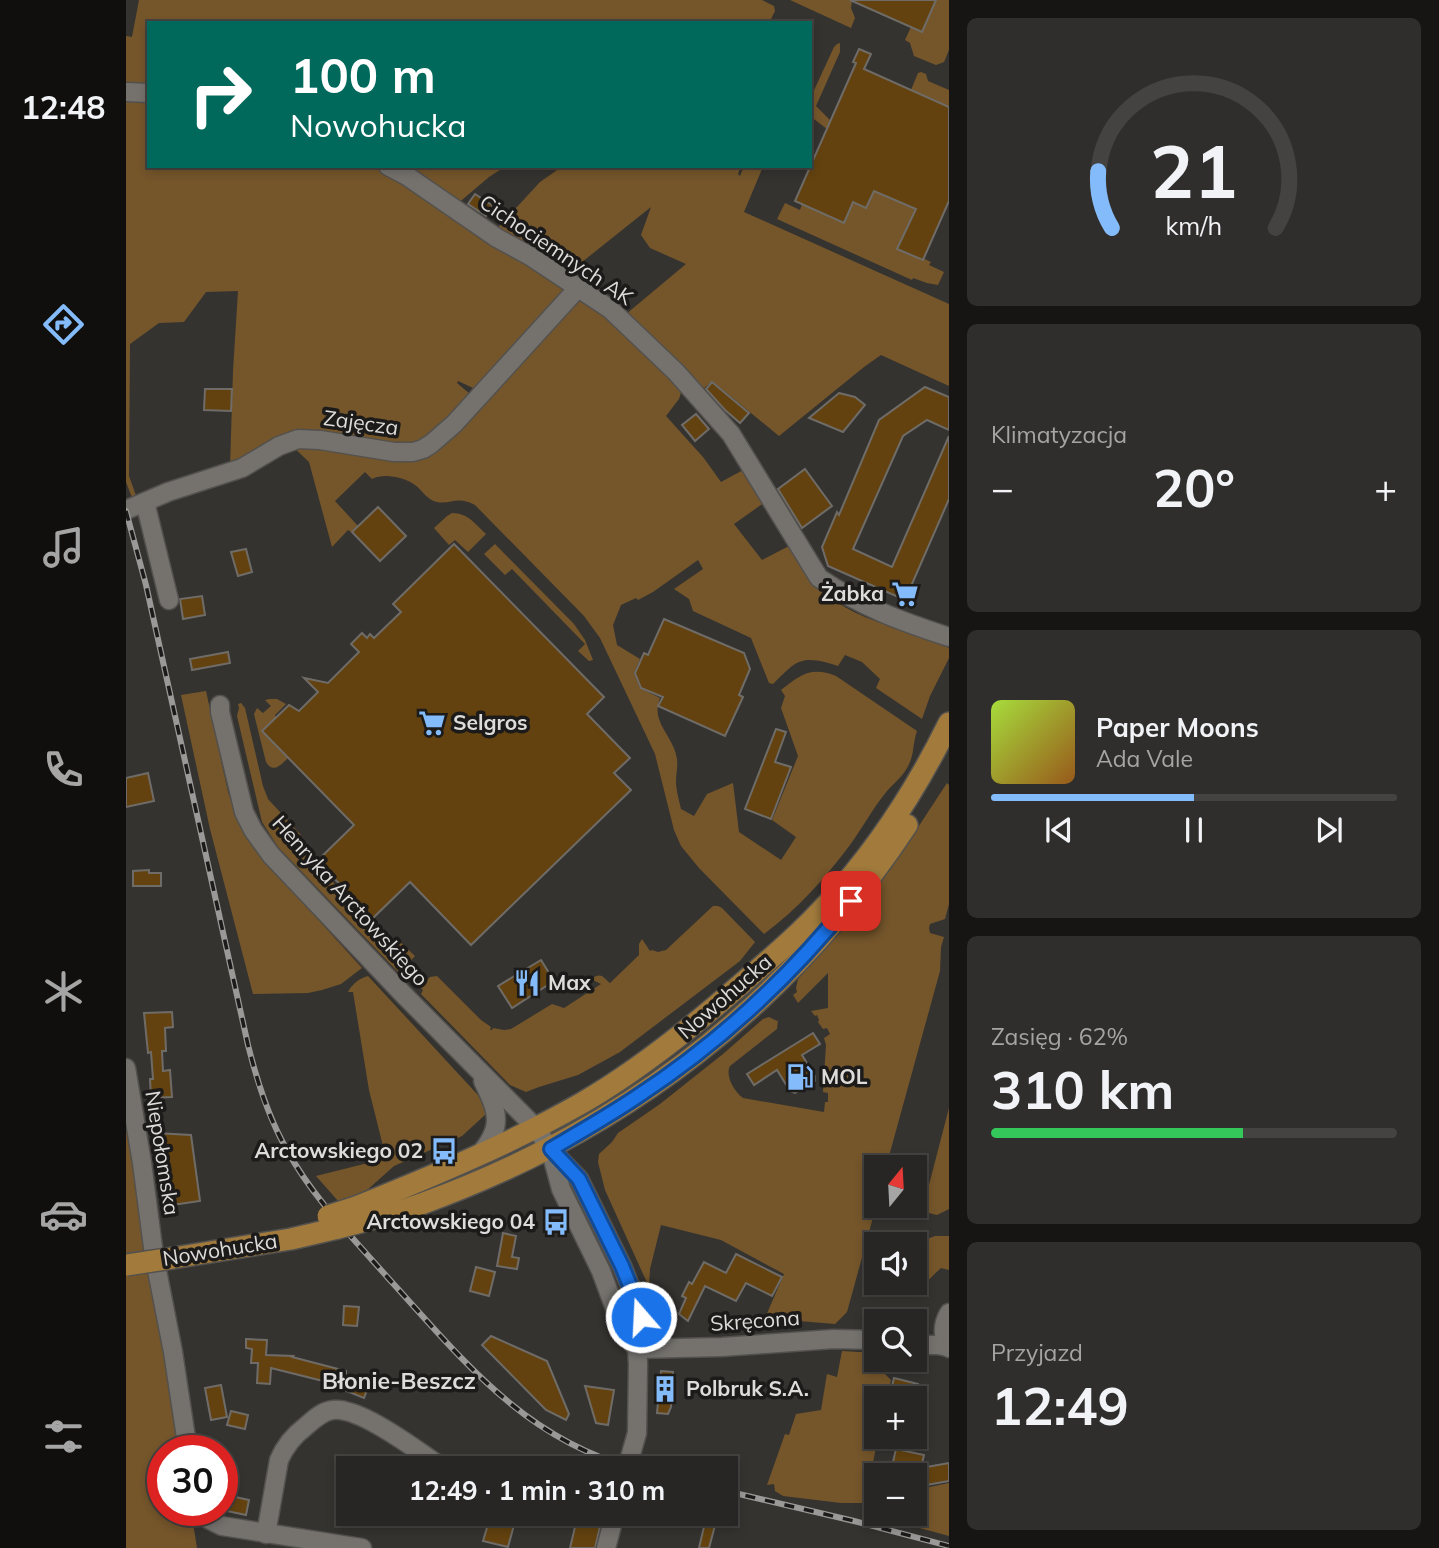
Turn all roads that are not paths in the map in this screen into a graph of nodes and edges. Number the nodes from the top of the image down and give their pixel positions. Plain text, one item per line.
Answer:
1 (126, 92) edge
2 (147, 93) edge
3 (392, 168) edge
4 (578, 288) junction
5 (145, 502) junction
6 (126, 510) edge
7 (169, 600) dead end
8 (949, 637) edge
9 (220, 705) dead end
10 (949, 723) edge
11 (949, 754) edge
12 (474, 1065) junction
13 (126, 1068) edge
14 (536, 1128) junction
15 (551, 1149) junction
16 (479, 1155) junction
17 (360, 1214) junction
18 (172, 1251) junction
19 (126, 1252) edge
20 (126, 1265) edge
21 (946, 1319) edge
22 (927, 1332) edge
23 (864, 1339) edge
24 (927, 1345) edge
25 (949, 1348) edge
26 (637, 1349) junction
27 (186, 1435) edge
28 (426, 1456) edge
29 (631, 1456) edge
30 (222, 1526) edge
31 (612, 1526) edge
32 (266, 1534) junction
33 (362, 1548) edge
34 (606, 1548) edge

1 - 2 street
3 - 4 street, Cichociemnych AK
4 - 5 street, Zajęcza
4 - 8 street, Cichociemnych AK
5 - 6 street, Zajęcza
5 - 7 street
9 - 12 street, Henryka Arctowskiego
10 - 14 main road, Nowohucka
11 - 15 main road, Nowohucka
12 - 14 street, Henryka Arctowskiego
12 - 16 street, Henryka Arctowskiego
13 - 27 street, Niepołomska
14 - 15 street
14 - 16 main road, Nowohucka
15 - 17 main road, Nowohucka
15 - 26 street
16 - 17 main road, Nowohucka
17 - 18 main road, Nowohucka, bridge
18 - 19 main road, Nowohucka
18 - 20 main road, Nowohucka, bridge
21 - 22 street
21 - 25 street
23 - 26 street, Skręcona
24 - 25 street
26 - 29 street
28 - 32 street
30 - 32 street
31 - 34 street
32 - 33 street

